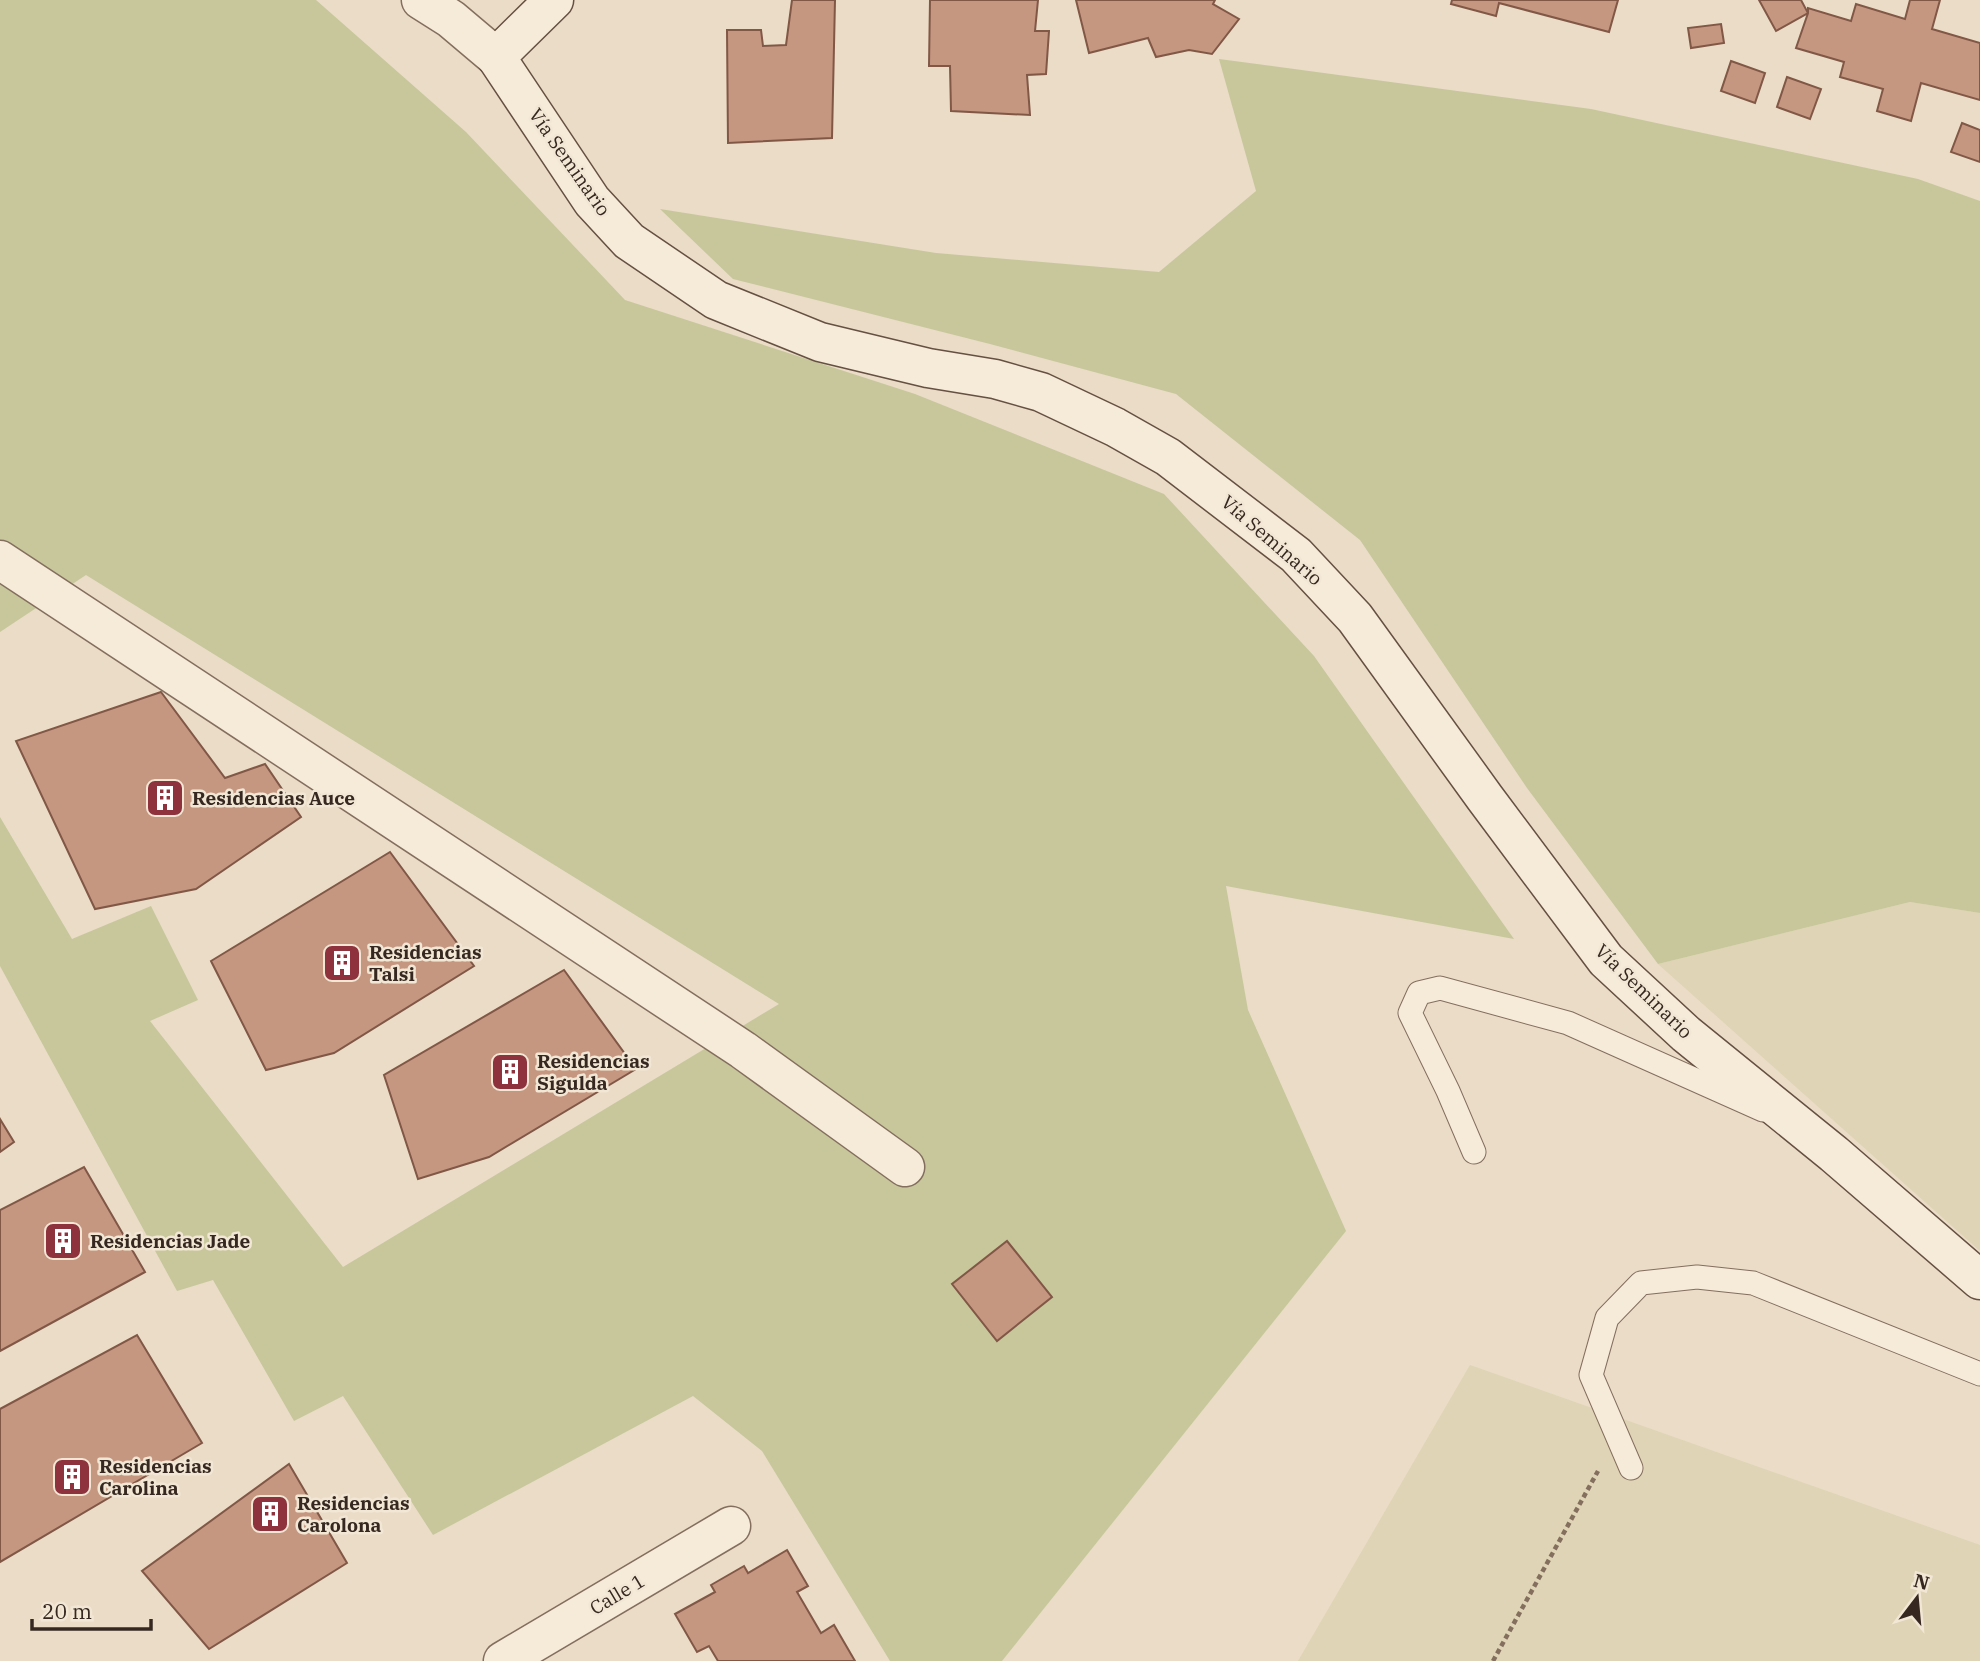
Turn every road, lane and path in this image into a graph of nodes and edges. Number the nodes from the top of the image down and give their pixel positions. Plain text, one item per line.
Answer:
1 (421, 0) edge
2 (554, 0) edge
3 (496, 57) junction
4 (0, 560) edge
5 (1803, 1128) junction
6 (1474, 1152) dead end
7 (905, 1167) dead end
8 (1980, 1280) edge
9 (1980, 1374) edge
10 (1618, 1436) junction
11 (1631, 1468) dead end
12 (731, 1526) dead end
13 (503, 1661) edge
14 (1493, 1661) edge

1 - 3 main road, Vía Seminario
2 - 3 main road
3 - 5 main road, Vía Seminario
4 - 7 main road
5 - 6 lane
5 - 8 main road, Vía Seminario
9 - 10 lane
10 - 11 lane
10 - 14 path
12 - 13 main road, Calle 1

